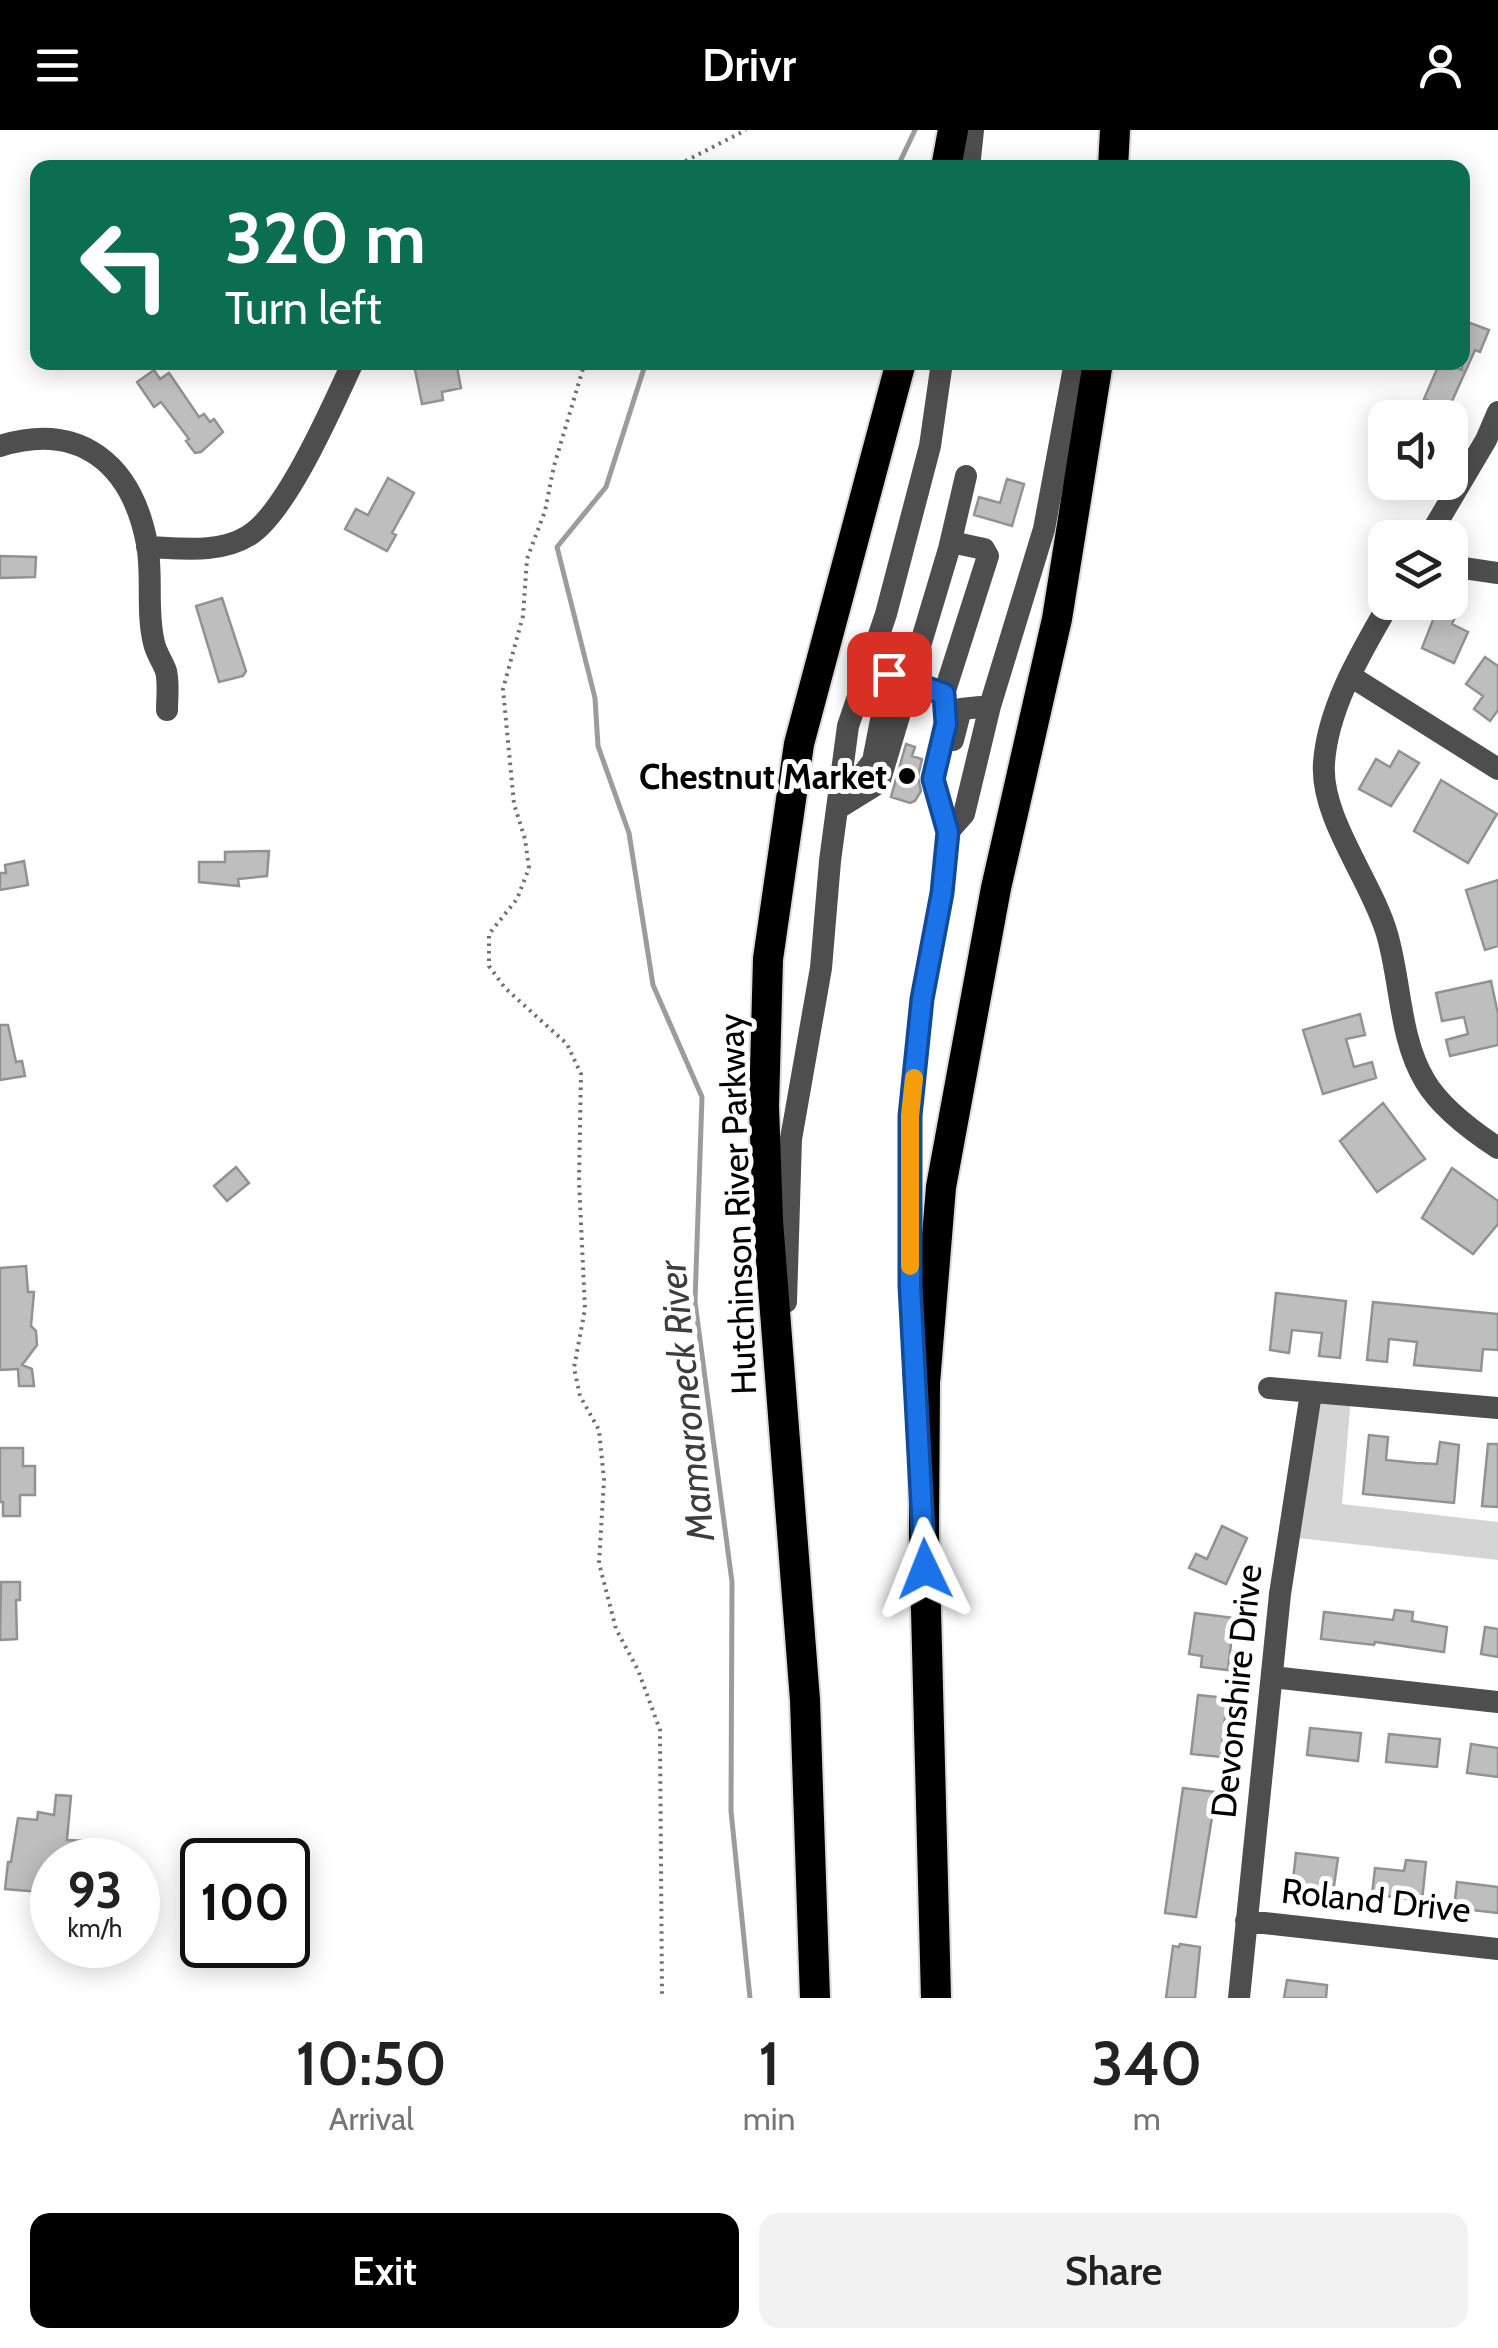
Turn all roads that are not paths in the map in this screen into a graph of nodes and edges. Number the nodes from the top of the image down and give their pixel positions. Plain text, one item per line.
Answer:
1 (349, 370) edge
2 (898, 370) edge
3 (941, 370) edge
4 (1073, 370) edge
5 (1097, 370) edge
6 (1498, 412) edge
7 (0, 446) edge
8 (966, 476) dead end
9 (1439, 520) edge
10 (148, 547) junction
11 (949, 549) junction
12 (1468, 569) edge
13 (1498, 573) edge
14 (1381, 620) edge
15 (869, 664) junction
16 (1352, 677) junction
17 (909, 683) junction
18 (944, 694) junction
19 (990, 706) junction
20 (167, 710) dead end
21 (1498, 769) edge
22 (837, 809) junction
23 (948, 832) junction
24 (1498, 1148) edge
25 (1269, 1388) dead end
26 (1311, 1393) junction
27 (1498, 1408) edge
28 (782, 1410) junction
29 (924, 1532) junction
30 (1272, 1676) junction
31 (1498, 1702) edge
32 (1246, 1921) junction
33 (1498, 1948) edge
34 (814, 1993) edge
35 (936, 1998) edge
36 (1239, 1998) edge

1 - 10 street
2 - 28 highway, Hutchinson River Parkway
3 - 15 street
4 - 19 street
5 - 29 highway
6 - 9 street
7 - 10 street
8 - 11 street
10 - 20 street
11 - 17 street
11 - 18 street
12 - 13 street
14 - 16 street
15 - 17 street
15 - 22 street
16 - 21 street
16 - 24 street
17 - 18 street
17 - 22 street
18 - 19 street
18 - 23 street
19 - 23 street
22 - 28 street
23 - 29 street
25 - 26 street
26 - 27 street
26 - 30 street, Devonshire Drive
28 - 34 highway, Hutchinson River Parkway
29 - 35 highway
30 - 31 street
30 - 32 street, Devonshire Drive
32 - 33 street, Roland Drive
32 - 36 street, Devonshire Drive

